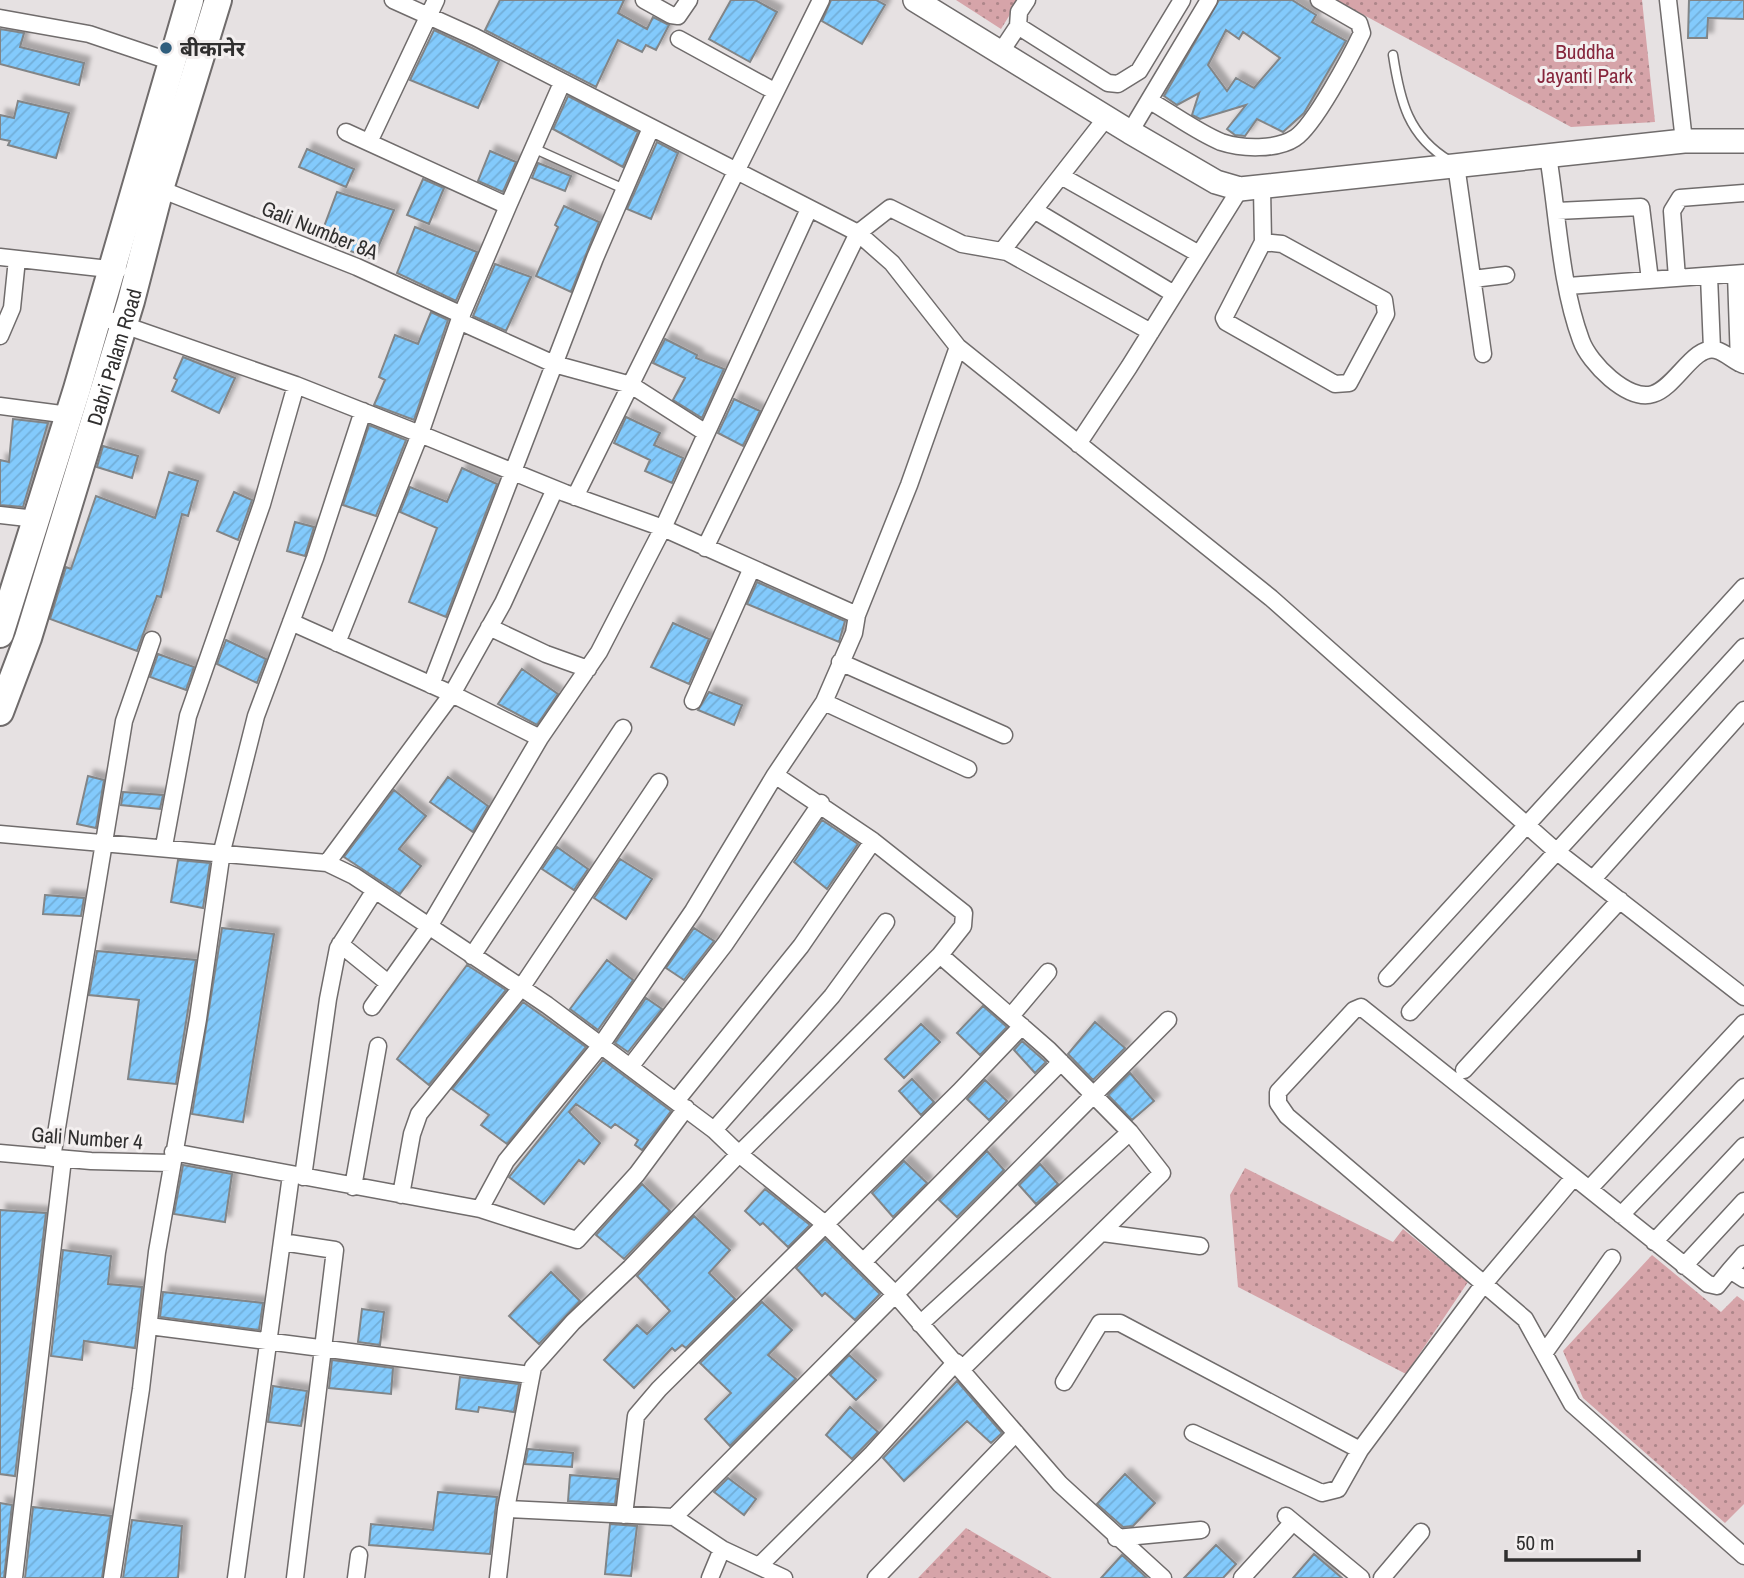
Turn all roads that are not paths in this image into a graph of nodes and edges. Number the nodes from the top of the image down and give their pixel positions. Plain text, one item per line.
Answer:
1 (190, 0) edge
2 (218, 0) edge
3 (393, 0) edge
4 (436, 0) edge
5 (644, 0) edge
6 (689, 0) edge
7 (821, 0) edge
8 (915, 0) edge
9 (1027, 0) edge
10 (1182, 0) edge
11 (1209, 0) edge
12 (1319, 0) edge
13 (1668, 0) edge
14 (428, 17) junction
15 (0, 18) edge
16 (1018, 26) junction
17 (679, 39) dead end
18 (1000, 53) junction
19 (1393, 55) dead end
20 (172, 62) junction
21 (562, 83) junction
22 (774, 91) junction
23 (1150, 101) junction
24 (1106, 118) junction
25 (650, 128) junction
26 (346, 132) dead end
27 (1130, 132) junction
28 (1684, 141) junction
29 (1744, 141) edge
30 (369, 142) junction
31 (533, 148) junction
32 (1548, 156) junction
33 (1456, 165) junction
34 (735, 171) junction
35 (1061, 176) junction
36 (1251, 188) junction
37 (160, 189) junction
38 (624, 189) junction
39 (1744, 192) edge
40 (508, 205) junction
41 (809, 209) junction
42 (1034, 210) junction
43 (1557, 211) junction
44 (858, 233) junction
45 (1263, 242) junction
46 (1002, 251) junction
47 (1199, 254) junction
48 (8, 258) edge
49 (125, 271) junction
50 (1740, 274) edge
51 (1507, 275) dead end
52 (1709, 276) junction
53 (1677, 278) junction
54 (1473, 279) junction
55 (1650, 280) junction
56 (1568, 286) junction
57 (1174, 294) junction
58 (99, 316) junction
59 (461, 318) junction
60 (124, 325) junction
61 (1151, 332) junction
62 (0, 336) edge
63 (958, 347) junction
64 (1712, 349) junction
65 (1483, 354) dead end
66 (554, 364) junction
67 (1741, 364) edge
68 (296, 384) junction
69 (631, 385) junction
70 (0, 406) edge
71 (363, 411) junction
72 (69, 415) junction
73 (706, 433) junction
74 (419, 434) junction
75 (1077, 444) junction
76 (512, 471) junction
77 (555, 489) junction
78 (575, 497) junction
79 (0, 515) edge
80 (36, 519) junction
81 (663, 528) junction
82 (705, 548) junction
83 (751, 570) junction
84 (1744, 587) edge
85 (857, 615) junction
86 (291, 622) junction
87 (489, 627) junction
88 (0, 634) edge
89 (152, 640) dead end
90 (337, 643) junction
91 (1744, 648) edge
92 (840, 662) junction
93 (588, 668) junction
94 (431, 685) junction
95 (452, 694) junction
96 (693, 701) dead end
97 (824, 702) junction
98 (1744, 710) edge
99 (0, 712) edge
100 (623, 728) dead end
101 (1004, 735) dead end
102 (540, 738) junction
103 (968, 769) dead end
104 (775, 775) junction
105 (659, 782) dead end
106 (821, 803) junction
107 (1527, 827) junction
108 (0, 834) edge
109 (104, 841) junction
110 (873, 841) junction
111 (164, 846) junction
112 (222, 851) junction
113 (1556, 852) junction
114 (327, 863) junction
115 (1593, 878) junction
116 (376, 890) junction
117 (1620, 900) junction
118 (886, 922) dead end
119 (430, 925) junction
120 (340, 944) junction
121 (940, 955) junction
122 (472, 956) junction
123 (1048, 972) dead end
124 (1387, 978) dead end
125 (388, 983) junction
126 (521, 988) junction
127 (1744, 997) edge
128 (372, 1007) dead end
129 (1410, 1012) dead end
130 (1168, 1020) dead end
131 (1016, 1021) junction
132 (1744, 1023) edge
133 (601, 1045) junction
134 (378, 1046) dead end
135 (1061, 1062) junction
136 (630, 1067) junction
137 (1464, 1069) dead end
138 (1744, 1087) edge
139 (1095, 1096) junction
140 (681, 1105) junction
141 (715, 1130) junction
142 (1130, 1132) junction
143 (1744, 1146) edge
144 (0, 1153) edge
145 (738, 1154) junction
146 (57, 1158) junction
147 (172, 1158) junction
148 (297, 1176) junction
149 (1574, 1177) junction
150 (354, 1186) junction
151 (1589, 1189) junction
152 (401, 1195) junction
153 (1744, 1200) edge
154 (480, 1209) junction
155 (1621, 1216) junction
156 (825, 1224) junction
157 (1102, 1233) junction
158 (282, 1241) junction
159 (1654, 1242) junction
160 (1200, 1246) dead end
161 (1744, 1254) edge
162 (1612, 1258) dead end
163 (863, 1262) junction
164 (1684, 1266) junction
165 (1737, 1275) edge
166 (1483, 1285) junction
167 (895, 1294) junction
168 (920, 1324) junction
169 (149, 1326) junction
170 (270, 1341) junction
171 (323, 1349) junction
172 (1545, 1352) junction
173 (959, 1366) junction
174 (530, 1376) junction
175 (1064, 1382) dead end
176 (1016, 1433) junction
177 (1193, 1433) dead end
178 (1360, 1450) junction
179 (506, 1509) junction
180 (624, 1515) junction
181 (674, 1517) junction
182 (1201, 1530) dead end
183 (1421, 1532) dead end
184 (1116, 1538) junction
185 (722, 1549) junction
186 (359, 1555) dead end
187 (1744, 1556) edge
188 (759, 1566) junction
189 (14, 1578) edge
190 (113, 1578) edge
191 (236, 1578) edge
192 (295, 1578) edge
193 (356, 1578) edge
194 (498, 1578) edge
195 (710, 1578) edge
196 (784, 1578) edge
197 (876, 1578) edge
198 (1163, 1578) edge
199 (1242, 1578) edge
200 (1361, 1578) edge
201 (1382, 1578) edge

1 - 20 main road, Dabri Palam Road
2 - 37 main road, Dabri Palam Road
3 - 14 street
4 - 14 street
5 - 6 street
7 - 22 street
8 - 18 street
9 - 16 street
10 - 16 street
11 - 23 street
12 - 23 street
13 - 28 street
14 - 21 street
14 - 30 street
15 - 20 street
16 - 18 street
17 - 22 street
18 - 24 street
19 - 33 lane
20 - 49 main road, Dabri Palam Road
21 - 25 street
21 - 31 street
22 - 34 street
23 - 27 street
24 - 27 street
24 - 35 street
25 - 34 street
25 - 38 street
26 - 30 street
27 - 36 street
28 - 29 street
28 - 32 street
30 - 40 street
31 - 38 lane
31 - 40 street
32 - 33 street
32 - 43 street
33 - 36 street
33 - 54 street
34 - 41 street
34 - 69 street
35 - 42 street
35 - 47 street
36 - 45 street
36 - 47 street
37 - 49 main road, Dabri Palam Road
37 - 59 street, Gali Number 8A
38 - 66 street
39 - 53 street
40 - 59 street
41 - 44 street
41 - 73 street
42 - 46 street
42 - 57 street
43 - 55 street
43 - 56 street
44 - 46 street
44 - 63 street
44 - 82 street
45 - 45 street
46 - 61 street
47 - 57 street
48 - 49 street
48 - 62 street
49 - 58 main road, Dabri Palam Road
49 - 60 main road, Dabri Palam Road
50 - 52 street
50 - 67 street
51 - 54 street
52 - 53 street
52 - 64 street
53 - 55 street
54 - 65 street
55 - 56 street
56 - 64 street
57 - 61 street
58 - 60 street
58 - 72 main road, Dabri Palam Road
59 - 66 street, Gali Number 8A
59 - 74 street
60 - 68 street
60 - 99 main road, Dabri Palam Road
61 - 75 street
63 - 75 street
63 - 85 street
64 - 67 street
66 - 69 street, Gali Number 8A
66 - 76 street
68 - 71 street
68 - 111 street
69 - 73 street, Gali Number 8A
69 - 78 street
70 - 72 street
71 - 74 street
71 - 86 street
72 - 80 main road, Dabri Palam Road
73 - 81 street
74 - 76 street
74 - 90 street
75 - 107 street
76 - 77 street
76 - 94 street
77 - 78 street
77 - 87 street
78 - 81 street
79 - 80 street
80 - 88 main road, Dabri Palam Road
81 - 82 street
81 - 93 street
82 - 83 street
83 - 85 street
83 - 96 street
84 - 107 street
85 - 92 street
86 - 90 street
86 - 112 street
87 - 93 street
87 - 95 street
89 - 109 street
90 - 94 street
91 - 113 street
92 - 97 street
92 - 101 street
93 - 102 street
94 - 95 street
95 - 102 street
95 - 114 street
97 - 103 street
97 - 104 street
98 - 115 street
100 - 122 street
102 - 119 street
104 - 106 street
104 - 133 street
105 - 126 street
106 - 110 street
106 - 136 street
107 - 113 street
107 - 124 street
108 - 109 street
109 - 111 street
109 - 146 street
110 - 121 street
110 - 140 street
111 - 112 street
112 - 114 street
112 - 147 street
113 - 115 street
113 - 129 street
114 - 116 street
115 - 117 street
116 - 119 street
116 - 120 street
117 - 127 street
117 - 137 street
118 - 141 street
119 - 122 street
119 - 125 street
120 - 125 street
120 - 148 street
121 - 131 street
121 - 145 street
122 - 126 street
123 - 131 street
125 - 128 street
126 - 133 street
126 - 152 street
130 - 139 street
131 - 135 street
131 - 156 street
132 - 151 street
133 - 136 street
133 - 154 street
134 - 150 street
135 - 139 street
135 - 163 street
136 - 140 street
138 - 155 street
139 - 142 street
139 - 167 street
140 - 141 street
140 - 154 street, Gali Number 4
141 - 145 street
142 - 157 street
142 - 168 street
143 - 159 street
144 - 146 street, Gali Number 4
145 - 156 street
145 - 174 street
146 - 147 street, Gali Number 4
146 - 189 street
147 - 148 street, Gali Number 4
147 - 169 street
148 - 150 street, Gali Number 4
148 - 158 street
149 - 151 street
149 - 166 street
149 - 166 street
150 - 152 street, Gali Number 4
151 - 155 street
152 - 154 street, Gali Number 4
153 - 164 street
155 - 159 street
156 - 163 street
156 - 180 street
157 - 160 street
157 - 173 street
158 - 170 street
158 - 171 street
159 - 164 street
161 - 165 street
162 - 172 street
163 - 167 street
164 - 165 street
166 - 172 street
166 - 178 street
167 - 168 street
167 - 181 street
168 - 173 street
169 - 170 street
169 - 190 street
170 - 171 street
170 - 191 street
171 - 174 street
171 - 192 street
172 - 187 street
173 - 176 street
173 - 188 street
174 - 179 street
175 - 178 street
176 - 184 street
176 - 197 street
177 - 178 street
179 - 180 street
179 - 194 street
180 - 181 street
181 - 185 street
182 - 184 street
183 - 201 street
184 - 198 street
185 - 188 street
185 - 195 street
186 - 193 street
188 - 196 street
199 - 200 street

